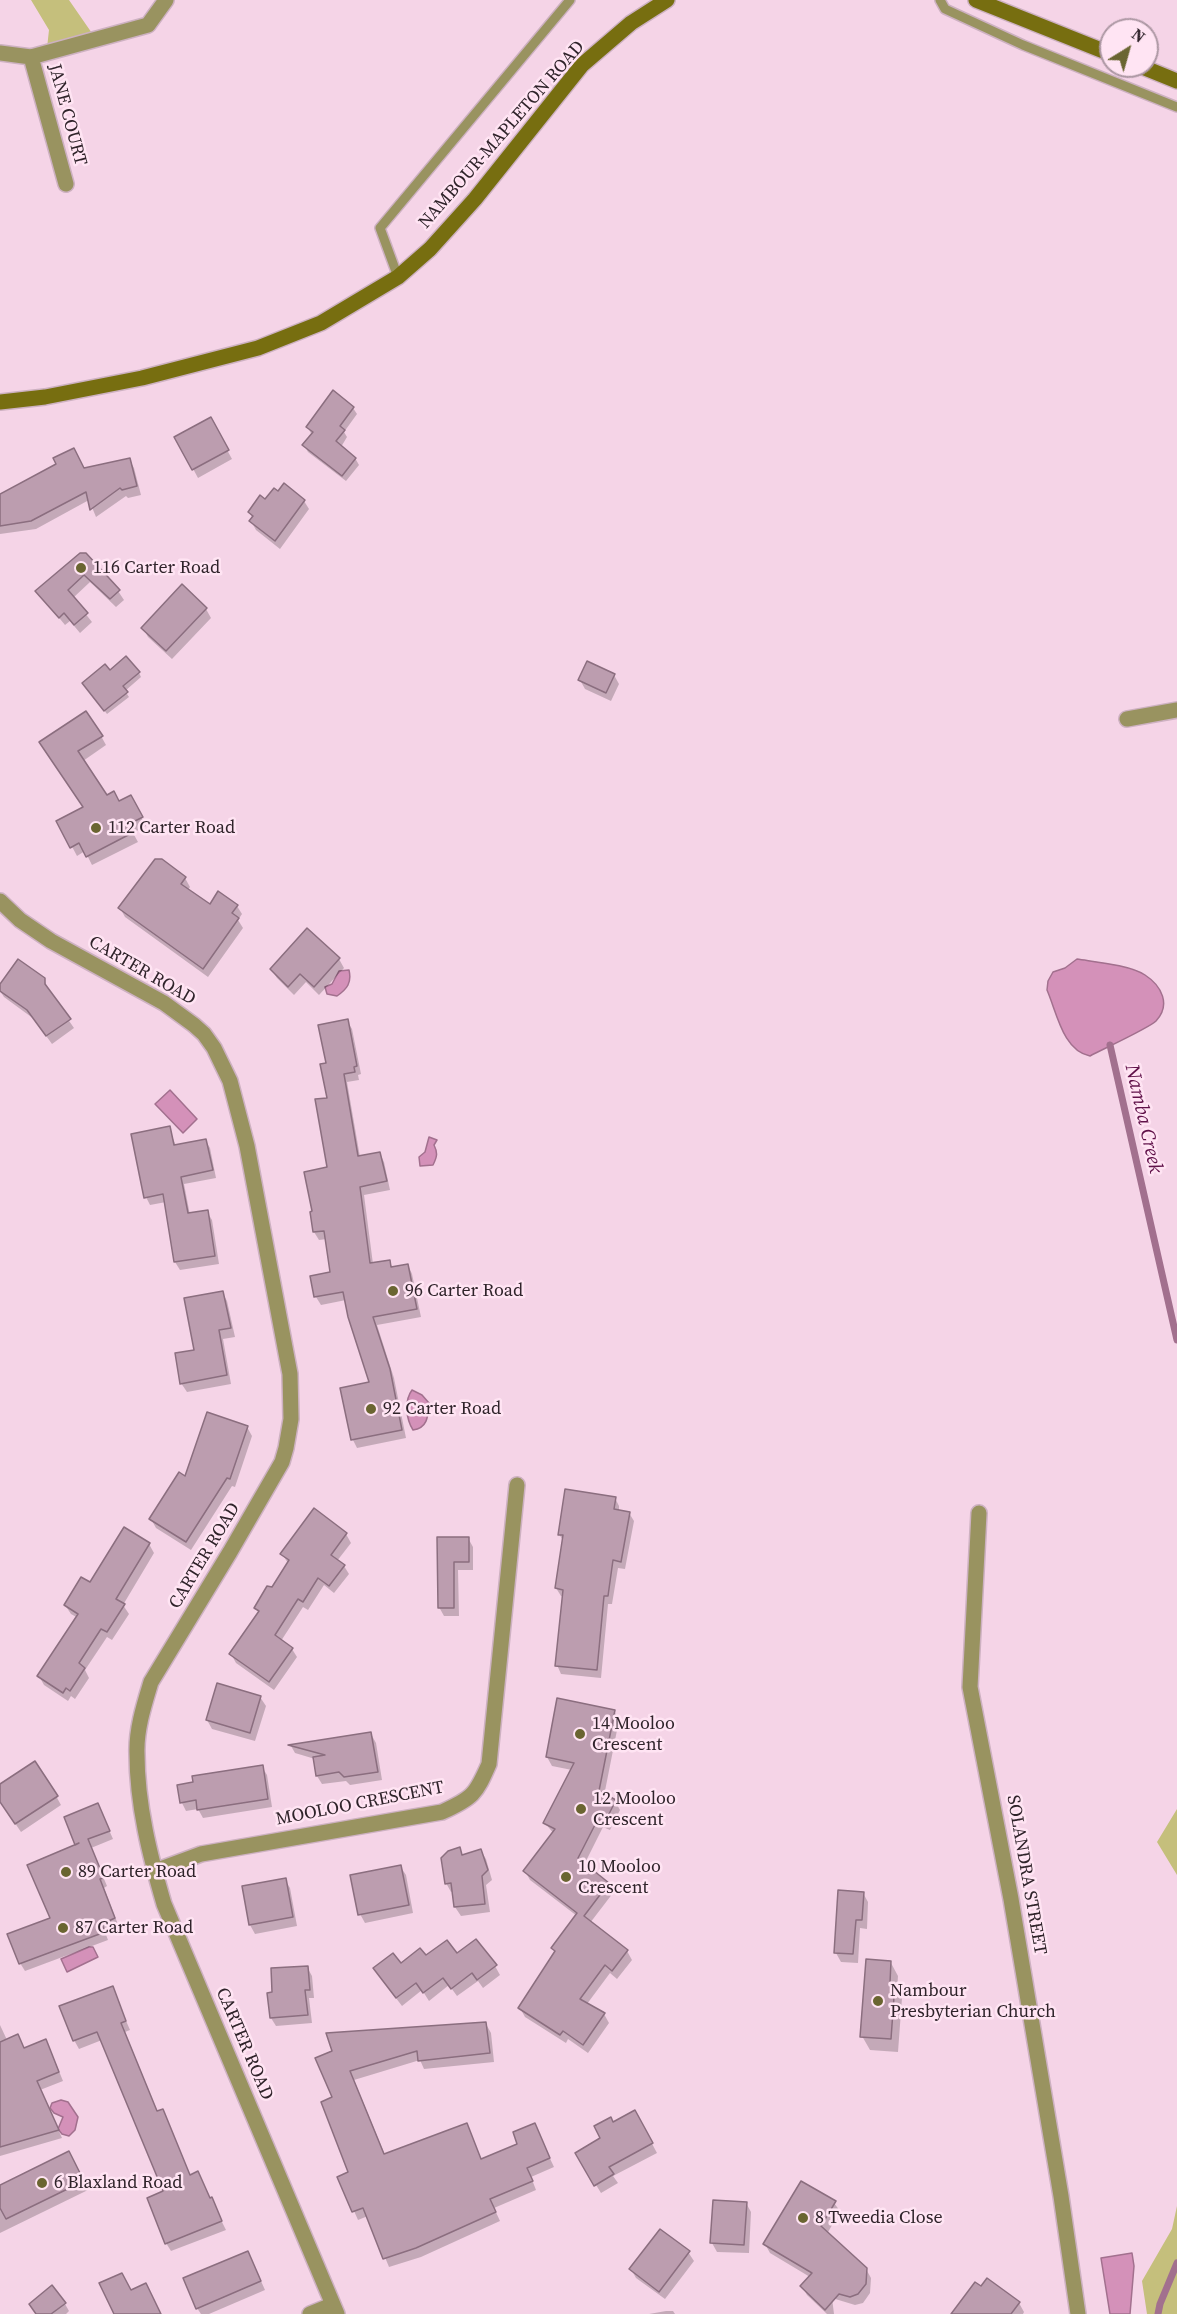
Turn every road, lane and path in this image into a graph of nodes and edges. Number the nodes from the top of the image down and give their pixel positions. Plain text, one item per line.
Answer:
1 (166, 0) edge
2 (570, 0) edge
3 (667, 0) edge
4 (940, 0) edge
5 (976, 0) edge
6 (1099, 49) edge
7 (0, 53) edge
8 (31, 57) junction
9 (1159, 74) edge
10 (1177, 81) edge
11 (1177, 107) edge
12 (66, 184) dead end
13 (395, 279) junction
14 (0, 402) edge
15 (1177, 710) edge
16 (1127, 719) dead end
17 (0, 901) edge
18 (517, 1485) dead end
19 (979, 1513) dead end
20 (155, 1871) junction
21 (335, 2309) edge
22 (310, 2314) edge
23 (1078, 2314) edge

1 - 8 street
2 - 13 lane
3 - 13 main road, NAMBOUR-MAPLETON ROAD
4 - 11 lane
5 - 6 main road
7 - 8 street
8 - 12 street, JANE COURT
9 - 10 main road
13 - 14 main road, NAMBOUR-MAPLETON ROAD
15 - 16 street
17 - 20 street, CARTER ROAD
18 - 20 street, MOOLOO CRESCENT
19 - 23 street, SOLANDRA STREET
20 - 21 street, CARTER ROAD
21 - 22 street

